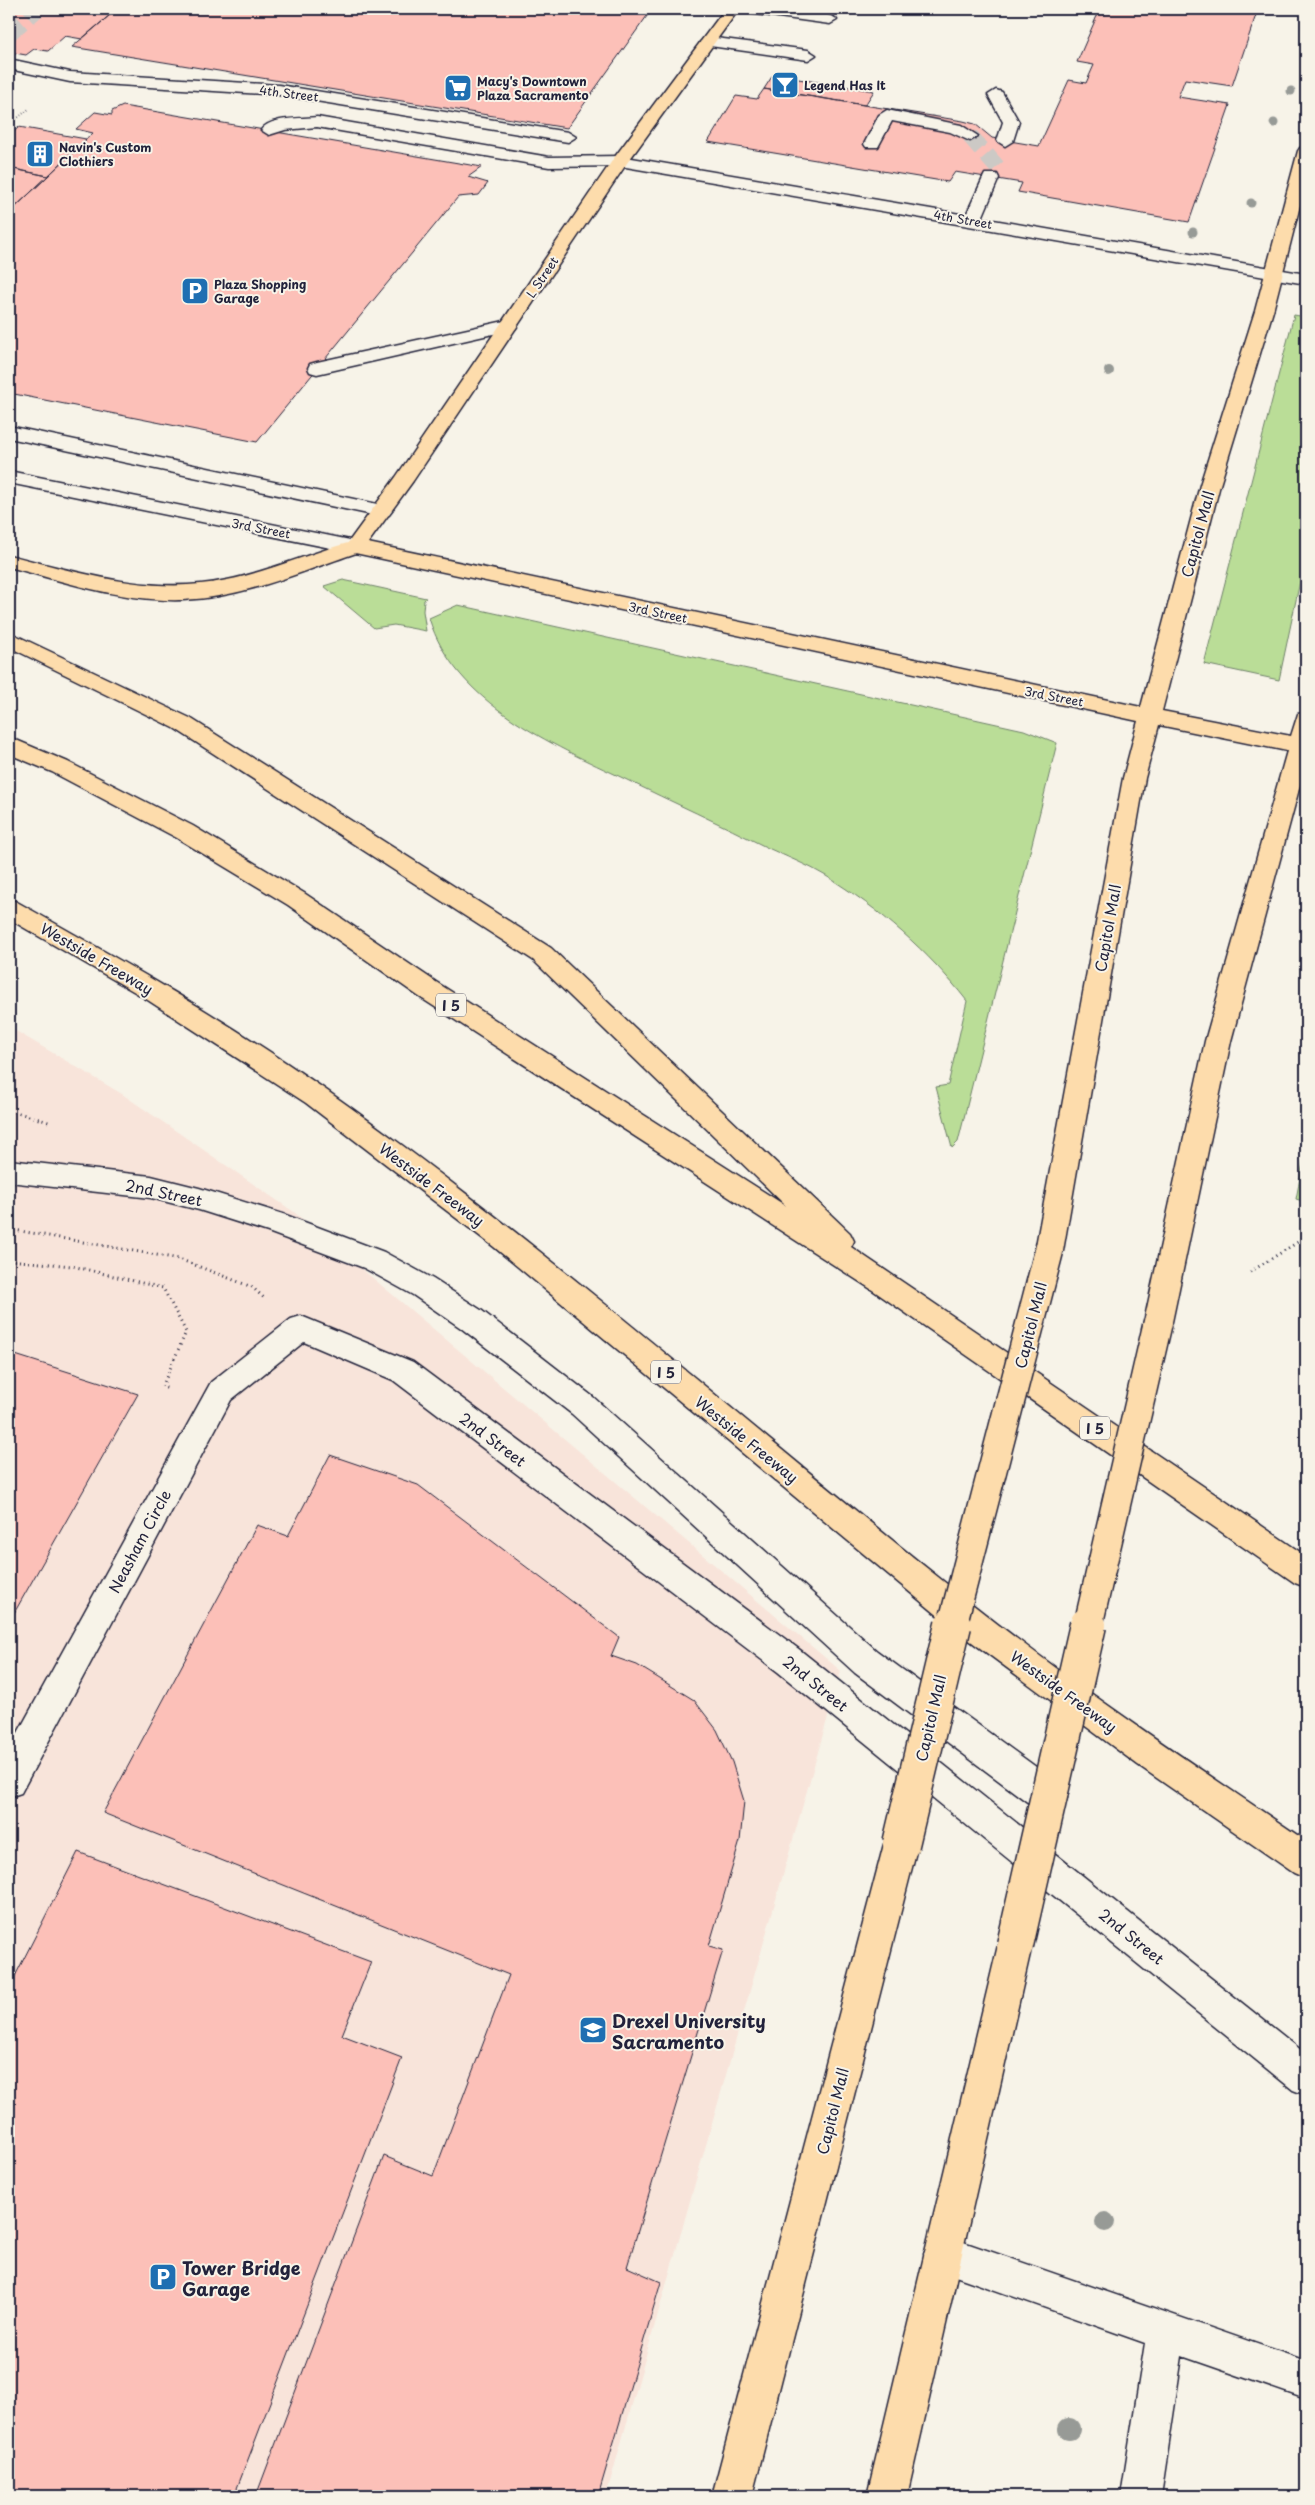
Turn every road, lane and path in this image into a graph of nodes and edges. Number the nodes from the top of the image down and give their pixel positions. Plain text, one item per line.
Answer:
1 (732, 9) edge
2 (748, 9) edge
3 (830, 20) dead end
4 (708, 42) junction
5 (808, 55) dead end
6 (9, 64) edge
7 (996, 95) dead end
8 (269, 130) dead end
9 (970, 136) tunnel mouth
10 (568, 138) dead end
11 (1005, 141) dead end
12 (872, 144) dead end
13 (1306, 151) edge
14 (620, 161) junction
15 (991, 178) dead end
16 (972, 221) junction
17 (1274, 274) junction
18 (1306, 279) edge
19 (509, 325) junction
20 (317, 368) dead end
21 (9, 432) edge
22 (9, 477) edge
23 (382, 511) junction
24 (355, 547) junction
25 (9, 561) edge
26 (9, 640) edge
27 (1150, 714) junction
28 (1306, 719) edge
29 (9, 745) edge
30 (1303, 747) edge
31 (9, 908) edge
32 (9, 1110) edge
33 (52, 1123) dead end
34 (9, 1171) edge
35 (9, 1229) edge
36 (1306, 1238) edge
37 (9, 1260) edge
38 (1250, 1272) dead end
39 (884, 1283) junction
40 (301, 1328) junction
41 (176, 1390) dead end
42 (1306, 1573) edge
43 (931, 1710) junction
44 (9, 1781) edge
45 (1050, 1798) junction
46 (1306, 1861) edge
47 (1306, 2077) edge
48 (943, 2254) junction
49 (1166, 2331) junction
50 (1306, 2380) edge
51 (732, 2496) edge
52 (887, 2496) edge
53 (1141, 2496) edge

1 - 4 main road, L Street
2 - 3 street
4 - 5 street
4 - 14 main road, L Street
6 - 10 street, 4th Street
7 - 11 street
8 - 14 street, 4th Street
9 - 12 street
13 - 17 main road, Capitol Mall
14 - 16 street, 4th Street
14 - 19 main road, L Street
15 - 16 street
16 - 17 street, 4th Street
17 - 18 street, 4th Street
17 - 27 main road, Capitol Mall
19 - 20 street
19 - 23 main road, L Street
21 - 23 street
22 - 24 street, 3rd Street
23 - 24 main road, L Street
24 - 25 main road
24 - 27 main road, 3rd Street
26 - 39 main road
27 - 30 main road, 3rd Street
27 - 43 main road, Capitol Mall, bridge
28 - 30 main road
29 - 39 main road, I 5
30 - 45 main road, bridge
31 - 46 main road, Westside Freeway / I 5
32 - 33 path
34 - 43 street, 2nd Street
35 - 40 path
36 - 38 path
37 - 41 path
39 - 42 main road, I 5
40 - 44 street, Neasham Circle
40 - 47 street, 2nd Street
43 - 45 street, 2nd Street
43 - 51 main road, Capitol Mall, bridge
45 - 48 main road, bridge
48 - 49 street
48 - 52 main road
49 - 50 street
49 - 53 street

